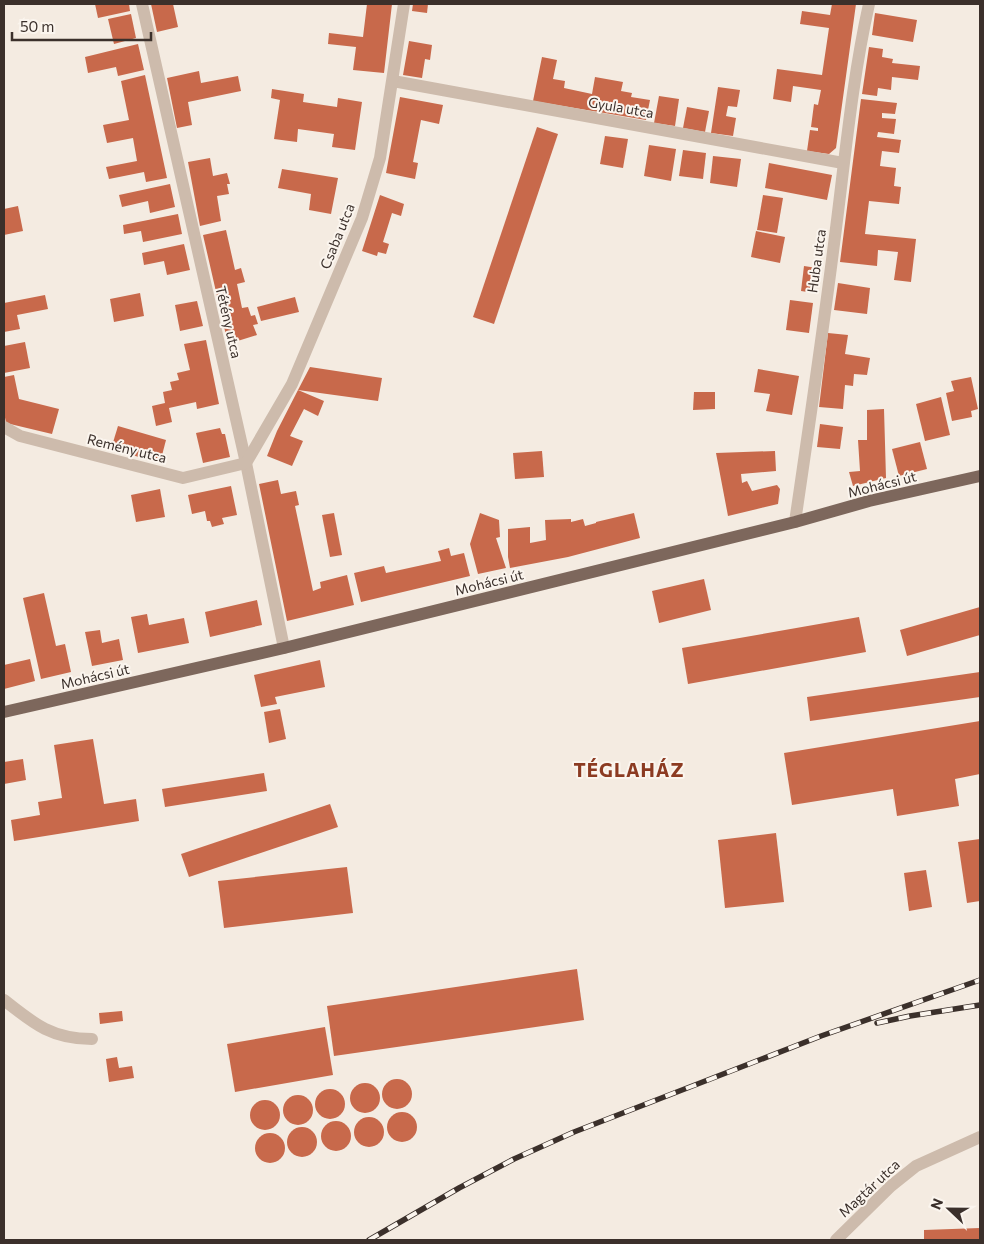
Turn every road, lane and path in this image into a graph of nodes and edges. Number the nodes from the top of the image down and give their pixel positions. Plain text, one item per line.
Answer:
1 (142, 4) edge
2 (404, 4) edge
3 (869, 4) edge
4 (393, 81) junction
5 (843, 163) junction
6 (4, 426) edge
7 (246, 463) junction
8 (980, 476) edge
9 (795, 522) junction
10 (284, 648) junction
11 (4, 712) edge
12 (4, 1000) edge
13 (92, 1039) dead end
14 (980, 1137) edge
15 (836, 1240) edge

1 - 7 street, Tétény utca
2 - 4 street, Csaba utca
3 - 5 street, Huba utca
4 - 5 street, Gyula utca
4 - 7 street, Csaba utca
5 - 9 street, Huba utca
6 - 7 street, Remény utca
7 - 10 street, Tétény utca
8 - 9 main road, Mohácsi út
9 - 10 main road, Mohácsi út
10 - 11 main road, Mohácsi út
12 - 13 street
14 - 15 street, Magtár utca

